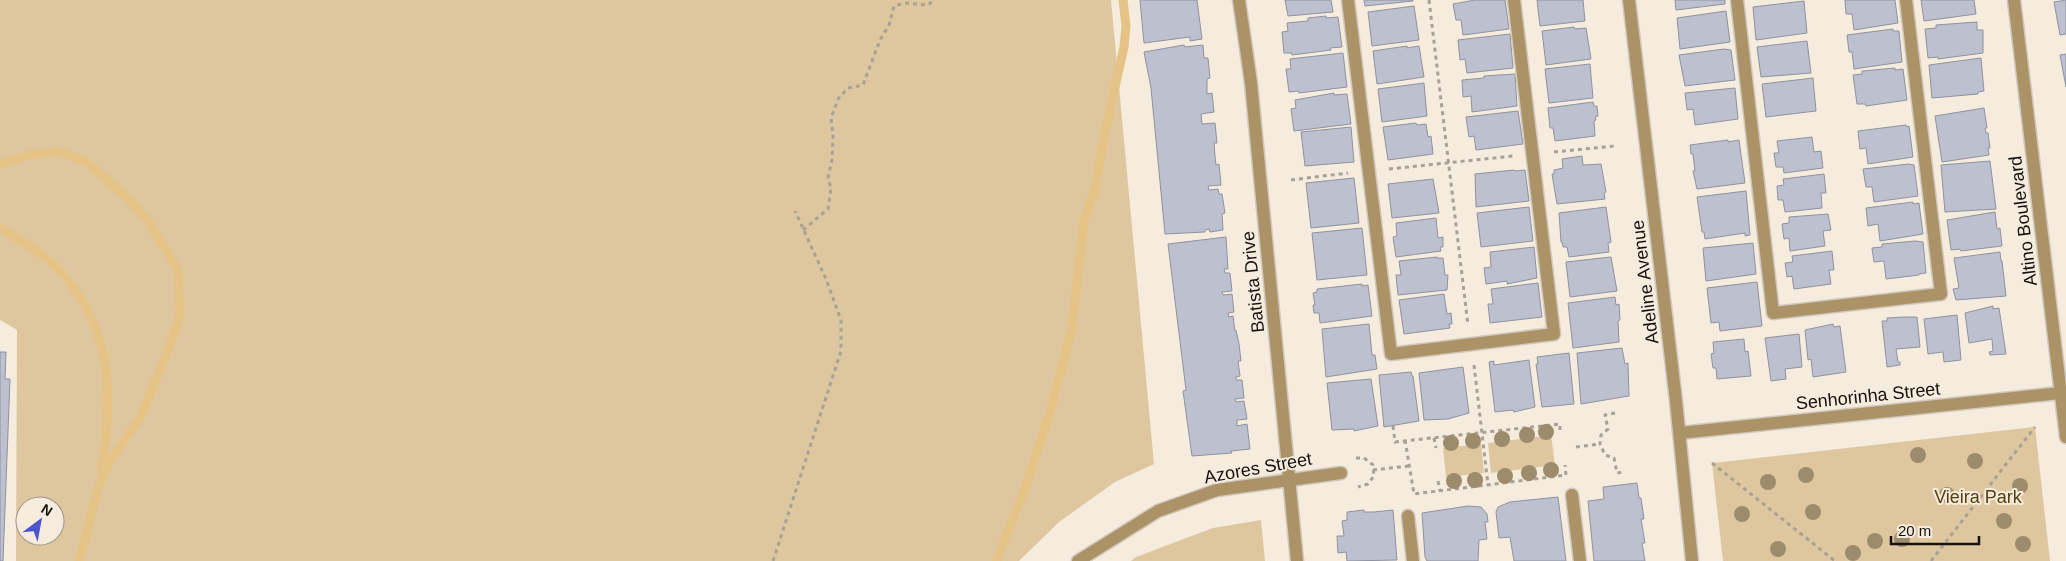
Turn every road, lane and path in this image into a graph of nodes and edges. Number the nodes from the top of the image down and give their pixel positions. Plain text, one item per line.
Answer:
1 (934, 0) edge
2 (1239, 0) edge
3 (1348, 0) edge
4 (1430, 0) edge
5 (1514, 0) edge
6 (1629, 0) edge
7 (1737, 0) edge
8 (1906, 0) edge
9 (2014, 0) edge
10 (1615, 146) dead end
11 (1532, 154) junction
12 (1449, 163) junction
13 (1368, 171) junction
14 (1291, 180) dead end
15 (795, 211) dead end
16 (803, 230) junction
17 (1471, 344) junction
18 (2060, 393) junction
19 (1615, 413) dead end
20 (1393, 426) dead end
21 (2035, 427) dead end
22 (1680, 433) junction
23 (1482, 434) junction
24 (1560, 434) dead end
25 (2066, 437) edge
26 (1434, 438) junction
27 (1405, 440) junction
28 (1600, 444) junction
29 (1576, 447) dead end
30 (1436, 448) dead end
31 (1356, 458) dead end
32 (1712, 463) dead end
33 (1565, 465) dead end
34 (1410, 466) junction
35 (1373, 470) junction
36 (1624, 472) dead end
37 (1341, 473) dead end
38 (1290, 478) junction
39 (1438, 481) dead end
40 (1488, 484) junction
41 (1358, 487) dead end
42 (1440, 491) junction
43 (1572, 495) dead end
44 (1408, 516) dead end
45 (772, 561) edge
46 (1078, 561) edge
47 (1297, 561) edge
48 (1413, 561) edge
49 (1580, 561) edge
50 (1692, 561) edge
51 (1835, 561) edge
52 (1931, 561) edge

1 - 16 path
2 - 38 street, Batista Drive
3 - 13 street
4 - 12 path
5 - 11 street
6 - 22 street, Adeline Avenue
7 - 8 street
9 - 18 street, Altino Boulevard
10 - 11 path
11 - 12 path
11 - 17 street
12 - 13 path
12 - 17 path
13 - 14 path
13 - 17 street
15 - 16 path
16 - 45 path
17 - 23 path
18 - 22 street, Senhorinha Street
18 - 25 street, Altino Boulevard
19 - 28 path
20 - 27 path
21 - 52 path
22 - 50 street, Adeline Avenue
23 - 24 path
23 - 26 path
23 - 40 path
26 - 27 path
26 - 30 path
27 - 34 path
28 - 29 path
28 - 36 path
31 - 35 path
32 - 51 path
33 - 40 path
34 - 35 path
34 - 42 path
35 - 41 path
37 - 38 street, Azores Street
38 - 46 street, Azores Street
38 - 47 street, Batista Drive
39 - 42 path
40 - 42 path
43 - 49 street
44 - 48 street

